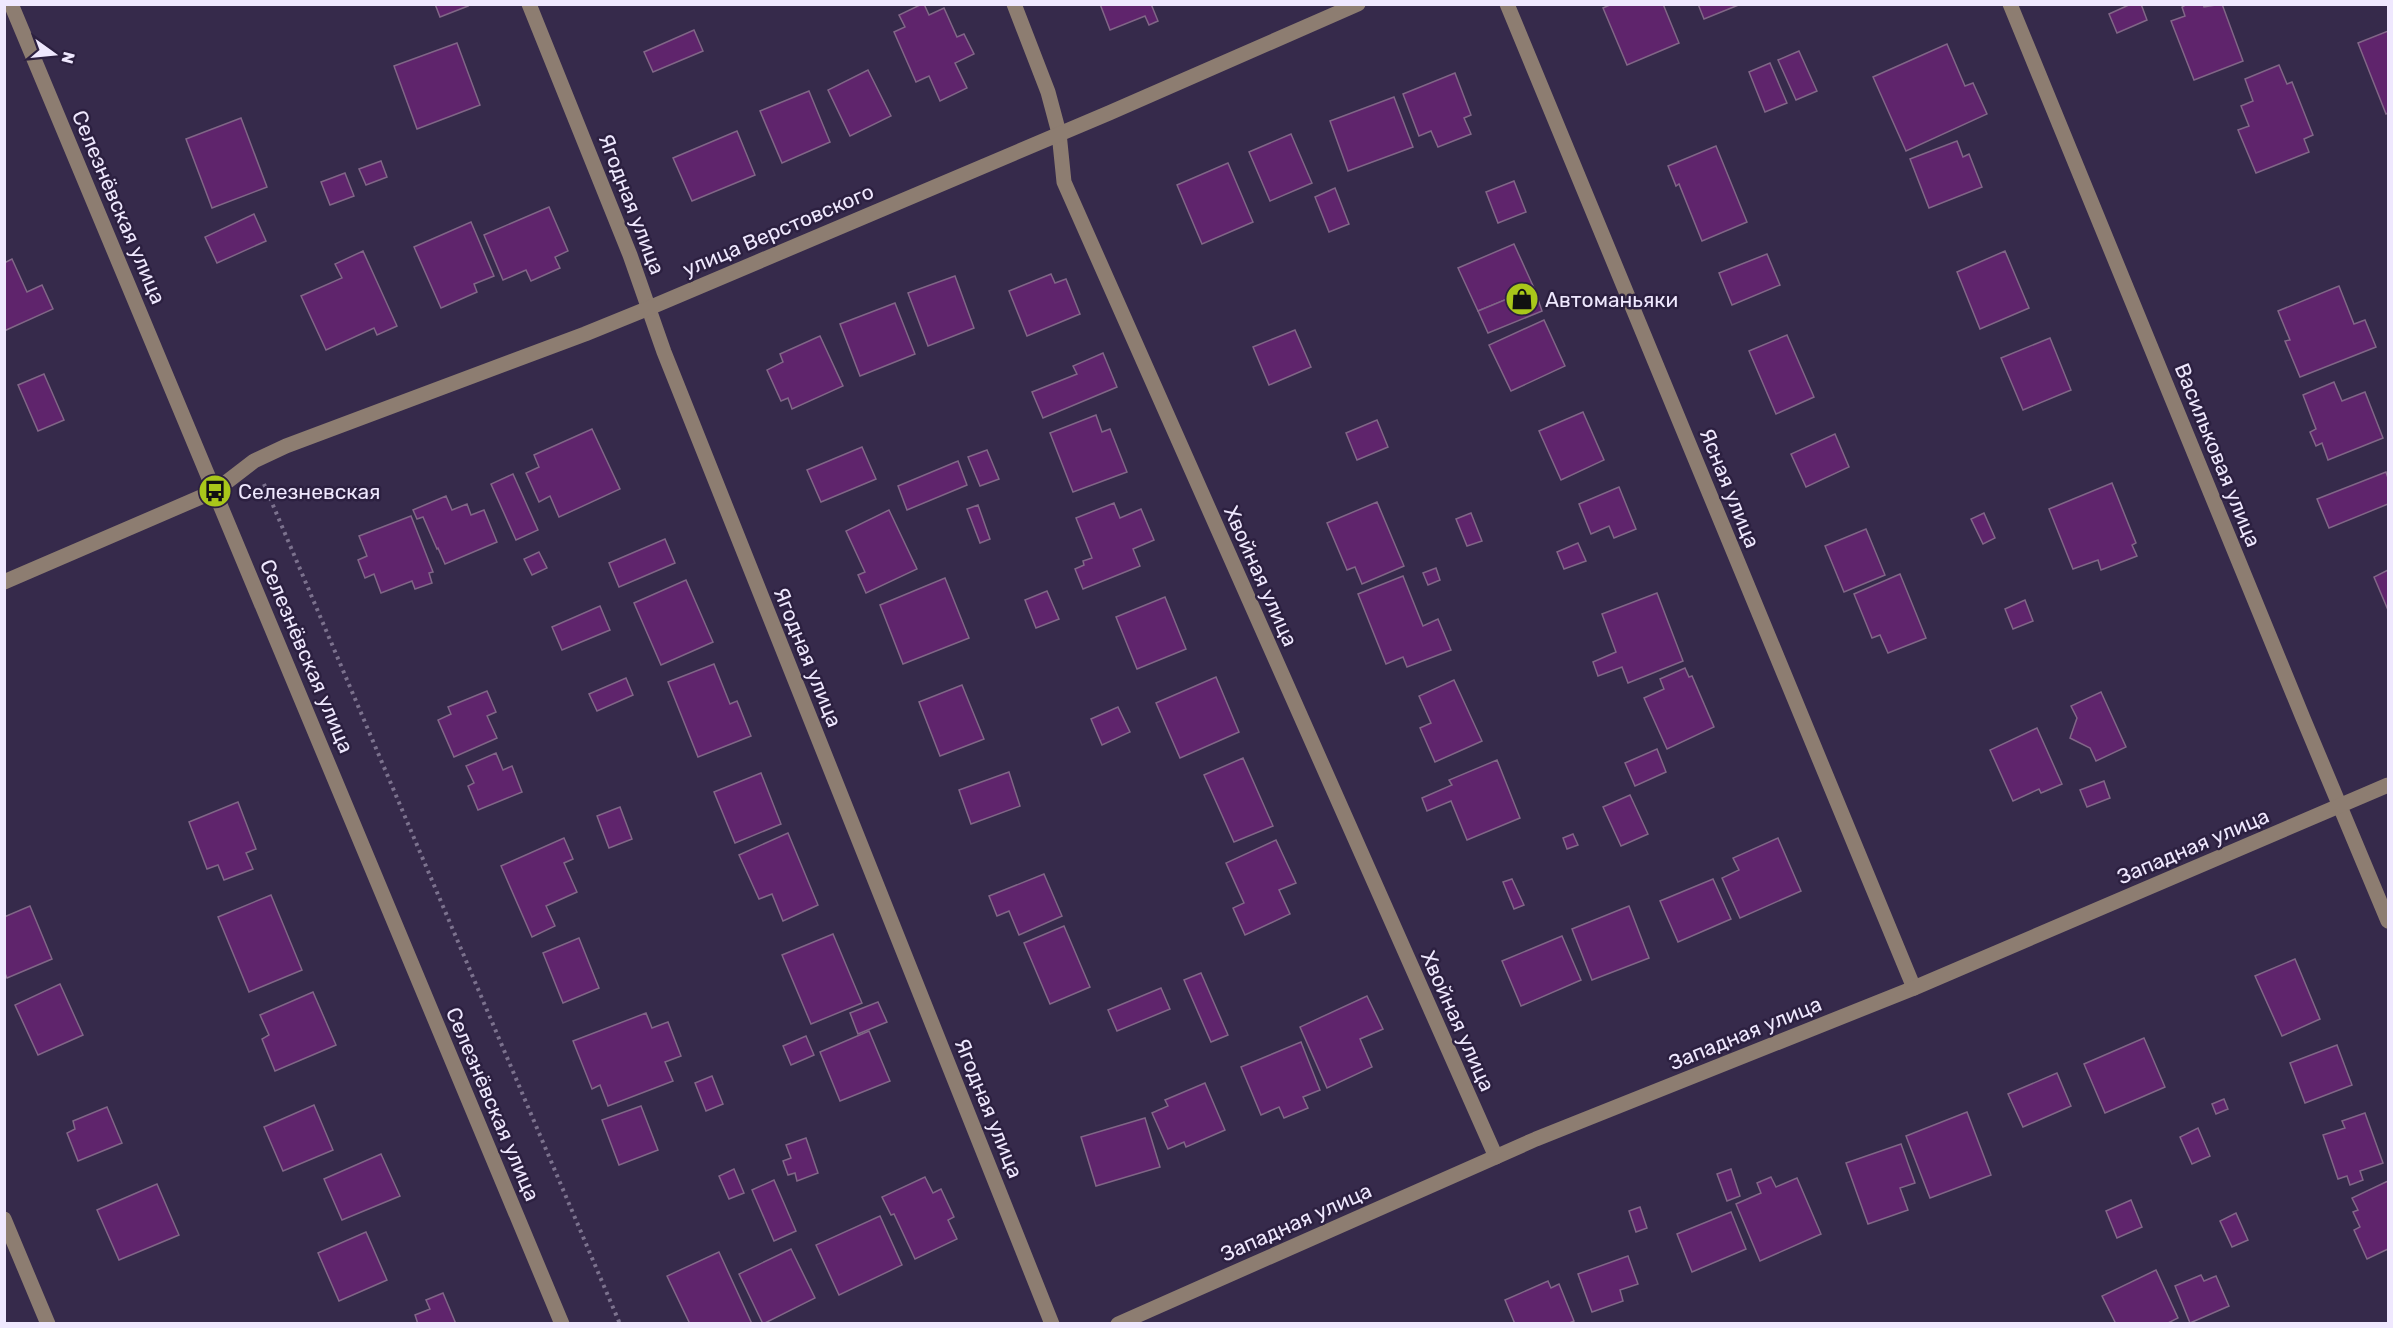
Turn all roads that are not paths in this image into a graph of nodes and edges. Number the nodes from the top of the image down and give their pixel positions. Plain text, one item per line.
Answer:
1 (11, 4) edge
2 (529, 4) edge
3 (1014, 4) edge
4 (1358, 4) edge
5 (1507, 4) edge
6 (2010, 4) edge
7 (1059, 133) junction
8 (649, 308) junction
9 (215, 491) junction
10 (4, 582) edge
11 (2388, 785) edge
12 (2340, 806) junction
13 (2388, 921) edge
14 (1914, 988) junction
15 (1496, 1157) junction
16 (4, 1218) edge
17 (48, 1323) edge
18 (562, 1323) edge
19 (1052, 1323) edge
20 (1118, 1323) edge

1 - 9 street, Селезнёвская улица
2 - 8 street, Ягодная улица
3 - 7 street, Хвойная улица
4 - 7 street, улица Верстовского
5 - 14 street, Ясная улица
6 - 12 street, Васильковая улица
7 - 8 street, улица Верстовского
7 - 15 street, Хвойная улица
8 - 9 street, улица Верстовского
8 - 19 street, Ягодная улица
9 - 10 street, улица Верстовского
9 - 18 street, Селезнёвская улица
11 - 12 street, Западная улица
12 - 13 street, Васильковая улица
12 - 14 street, Западная улица
14 - 15 street, Западная улица
15 - 20 street, Западная улица
16 - 17 street

